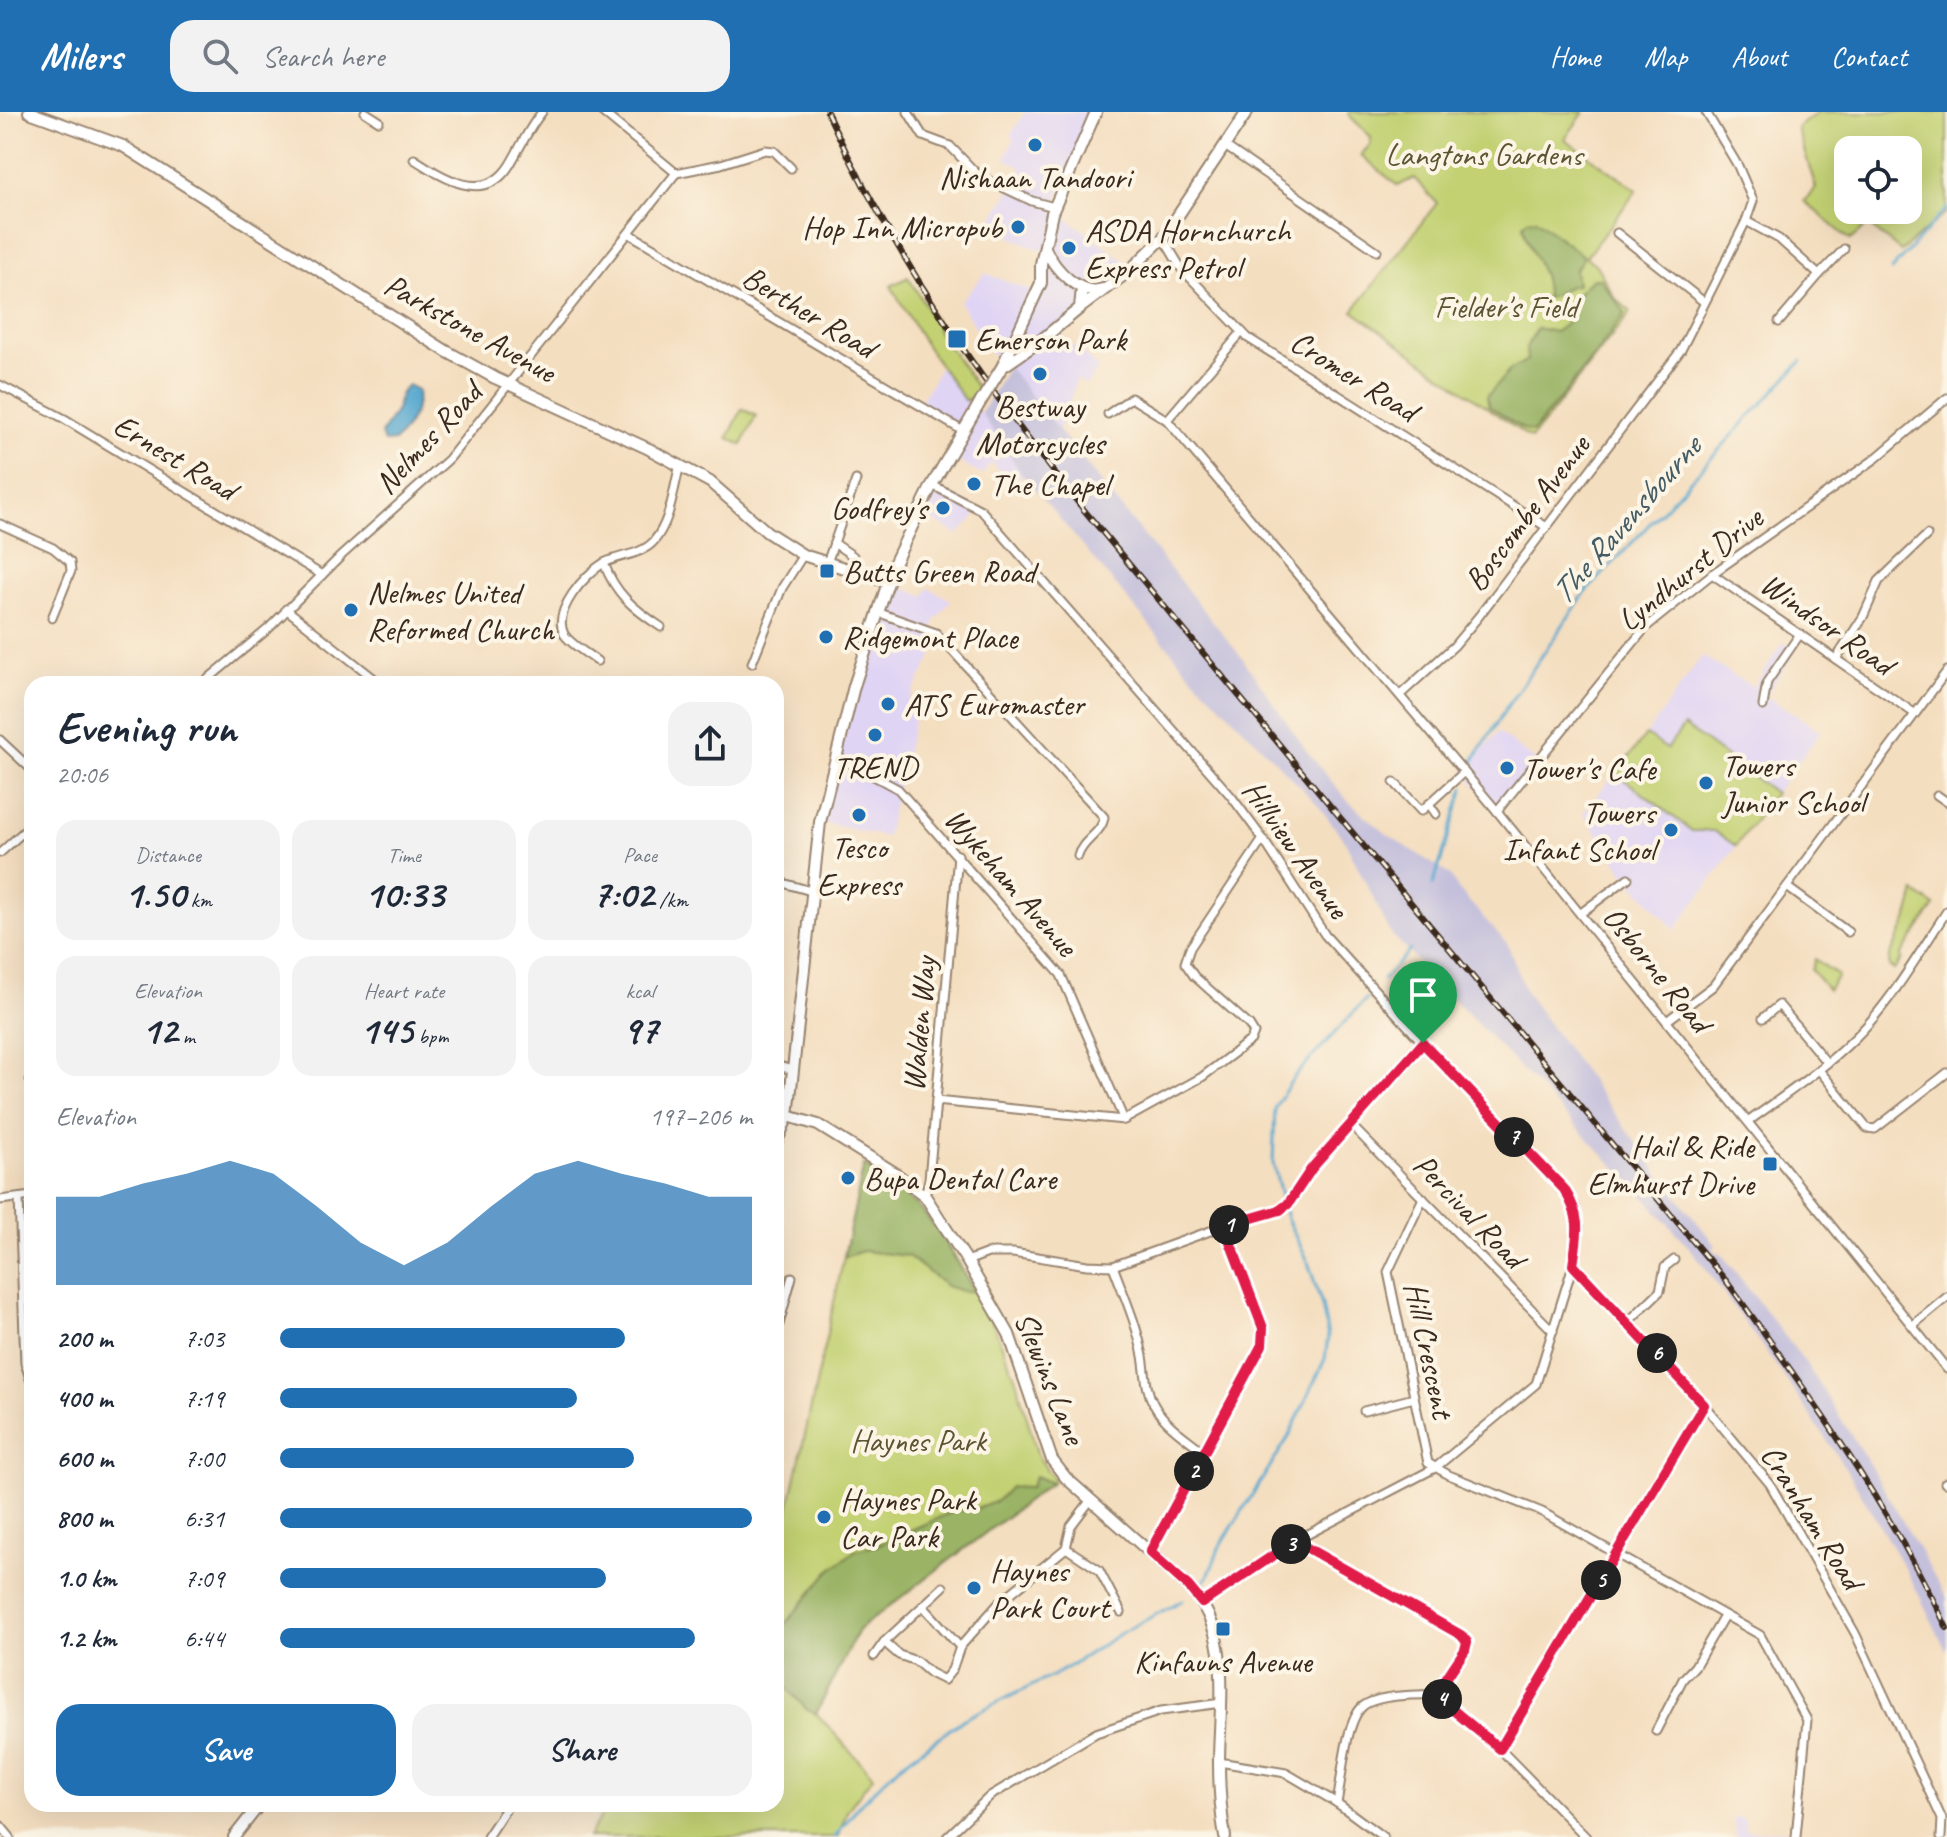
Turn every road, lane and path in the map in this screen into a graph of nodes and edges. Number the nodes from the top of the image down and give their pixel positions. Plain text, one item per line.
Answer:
1 (365, 112) edge
2 (542, 112) edge
3 (602, 112) edge
4 (908, 112) edge
5 (1096, 112) edge
6 (1247, 112) edge
7 (32, 113) edge
8 (1710, 113) edge
9 (379, 121) dead end
10 (1225, 146) junction
11 (414, 159) dead end
12 (791, 168) dead end
13 (676, 173) junction
14 (1054, 207) junction
15 (1746, 221) junction
16 (1617, 233) dead end
17 (630, 234) junction
18 (1163, 238) junction
19 (1045, 248) junction
20 (1844, 249) dead end
21 (1377, 251) dead end
22 (1059, 271) junction
23 (1819, 275) junction
24 (1041, 283) junction
25 (1112, 285) junction
26 (1082, 288) junction
27 (1704, 302) junction
28 (1080, 308) junction
29 (1779, 322) dead end
30 (1023, 327) junction
31 (1241, 333) junction
32 (1040, 341) junction
33 (1002, 367) junction
34 (509, 384) junction
35 (0, 385) edge
36 (1947, 398) edge
37 (1108, 414) dead end
38 (1167, 420) junction
39 (963, 431) junction
40 (680, 465) junction
41 (856, 480) dead end
42 (932, 485) junction
43 (0, 524) edge
44 (1545, 526) junction
45 (1927, 535) dead end
46 (834, 543) junction
47 (803, 555) junction
48 (604, 563) junction
49 (827, 563) junction
50 (852, 570) junction
51 (1712, 574) junction
52 (322, 575) junction
53 (888, 582) junction
54 (286, 609) junction
55 (877, 612) junction
56 (52, 618) dead end
57 (661, 627) dead end
58 (1800, 634) junction
59 (1836, 659) junction
60 (597, 661) dead end
61 (752, 663) dead end
62 (1947, 671) edge
63 (212, 676) edge
64 (371, 676) edge
65 (1400, 695) junction
66 (1763, 706) dead end
67 (1914, 713) junction
68 (0, 740) edge
69 (836, 756) junction
70 (24, 762) edge
71 (1464, 772) junction
72 (1394, 782) dead end
73 (1937, 795) dead end
74 (1947, 802) edge
75 (1429, 804) junction
76 (1497, 811) junction
77 (1436, 814) dead end
78 (24, 831) edge
79 (1263, 839) junction
80 (0, 853) edge
81 (958, 855) junction
82 (1078, 856) dead end
83 (1628, 878) dead end
84 (784, 883) edge
85 (1787, 887) junction
86 (811, 891) junction
87 (1947, 911) edge
88 (1581, 913) junction
89 (1848, 932) dead end
90 (1763, 1018) dead end
91 (1668, 1020) junction
92 (1423, 1043) junction
93 (1827, 1063) junction
94 (784, 1068) edge
95 (792, 1070) junction
96 (1819, 1070) junction
97 (1947, 1073) edge
98 (936, 1101) junction
99 (788, 1116) junction
100 (1124, 1120) junction
101 (1749, 1121) junction
102 (784, 1125) edge
103 (1351, 1125) junction
104 (925, 1196) junction
105 (24, 1197) edge
106 (19, 1198) junction
107 (1423, 1198) junction
108 (0, 1200) edge
109 (1224, 1226) junction
110 (1674, 1260) dead end
111 (967, 1261) junction
112 (1573, 1265) junction
113 (1113, 1266) junction
114 (792, 1277) dead end
115 (1947, 1297) edge
116 (784, 1306) edge
117 (1628, 1322) junction
118 (1913, 1325) junction
119 (1553, 1331) junction
120 (24, 1336) edge
121 (1947, 1369) edge
122 (1414, 1398) junction
123 (1704, 1405) junction
124 (1364, 1411) dead end
125 (1204, 1452) junction
126 (1435, 1468) junction
127 (1090, 1501) junction
128 (1295, 1541) junction
129 (1066, 1548) junction
130 (1150, 1552) junction
131 (1617, 1553) junction
132 (943, 1587) dead end
133 (1202, 1603) junction
134 (923, 1606) junction
135 (1121, 1612) dead end
136 (1724, 1616) junction
137 (884, 1642) junction
138 (960, 1647) junction
139 (874, 1656) dead end
140 (1435, 1695) junction
141 (1222, 1703) junction
142 (1656, 1731) dead end
143 (1500, 1749) junction
144 (1219, 1762) junction
145 (1337, 1803) junction
146 (254, 1812) edge
147 (504, 1812) edge
148 (0, 1825) edge
149 (10, 1837) edge
150 (234, 1837) edge
151 (487, 1837) edge
152 (947, 1837) edge
153 (1225, 1837) edge
154 (1383, 1837) edge
155 (1586, 1837) edge
156 (1796, 1837) edge
157 (1941, 1837) edge

1 - 9 street
2 - 11 street
3 - 13 street
4 - 14 street
5 - 14 street
6 - 10 street
7 - 34 street, Parkstone Avenue
8 - 15 street
10 - 18 street
10 - 21 street
12 - 13 street
13 - 17 street, Nelmes Road
14 - 19 street
15 - 23 street
15 - 27 street, Boscombe Avenue
16 - 27 street
17 - 34 street, Nelmes Road
17 - 39 street, Berther Road
18 - 25 street
18 - 31 street, Cromer Road
19 - 22 street
19 - 24 street
20 - 23 street
22 - 24 street
22 - 26 street
23 - 29 street
24 - 30 street
25 - 26 street
25 - 28 street
26 - 28 street
27 - 44 street, Boscombe Avenue
28 - 32 street
30 - 32 street
30 - 33 street
31 - 38 street
31 - 44 street, Cromer Road
32 - 33 street
33 - 39 street, bridge
34 - 40 street, Parkstone Avenue
34 - 52 street, Nelmes Road
35 - 52 street, Ernest Road
36 - 51 street, Lyndhurst Drive
37 - 38 street, Osborne Road
38 - 65 street, Osborne Road
39 - 42 street
40 - 47 street, Parkstone Avenue
40 - 48 street
41 - 46 street
42 - 53 street
42 - 79 street, Hillview Avenue
43 - 56 street
44 - 65 street, Boscombe Avenue
45 - 59 street
46 - 49 street
46 - 50 street
47 - 49 street, Parkstone Avenue
47 - 61 street
48 - 57 street
48 - 60 street
49 - 50 street, Parkstone Avenue
50 - 53 street, Parkstone Avenue
51 - 58 street, Windsor Road
51 - 76 street, Lyndhurst Drive
52 - 54 street, Nelmes Road
53 - 55 street
54 - 63 street, Nelmes Road
54 - 64 street
55 - 69 street
55 - 82 street
58 - 59 street, Windsor Road
58 - 66 street
59 - 67 street, Windsor Road
62 - 67 street
65 - 71 street, Osborne Road
67 - 85 street
68 - 70 street
69 - 81 street, Wykeham Avenue
69 - 86 street
71 - 75 street
71 - 76 street, Osborne Road
72 - 75 street
73 - 74 street
75 - 77 street
76 - 88 street, Osborne Road
78 - 80 street
79 - 92 street, Hillview Avenue
79 - 100 street
81 - 98 street, Walden Way
81 - 100 street, Wykeham Avenue
83 - 88 street
84 - 86 street
85 - 89 street
85 - 91 street
86 - 95 street
87 - 93 street
88 - 91 street, Osborne Road
90 - 93 street
91 - 101 street, Osborne Road
92 - 103 street
92 - 112 street, Hillview Avenue
93 - 96 street
94 - 95 street
95 - 99 street
96 - 97 street
96 - 101 street
98 - 100 street
98 - 104 street, Walden Way
99 - 102 street
99 - 104 street, Slewins Lane
101 - 118 street, Osborne Road
103 - 107 street, Percival Road
103 - 109 street
104 - 111 street, Slewins Lane
105 - 106 street
106 - 108 street
106 - 120 street
107 - 119 street, Percival Road
107 - 122 street, Hill Crescent
109 - 113 street
109 - 125 street
110 - 117 street
111 - 113 street
111 - 127 street, Slewins Lane
112 - 117 street, Cranham Road
112 - 119 street
113 - 125 street
114 - 116 street
115 - 118 street
117 - 123 street, Cranham Road
118 - 121 street, Osborne Road
119 - 126 street
122 - 124 street
122 - 126 street, Hill Crescent
123 - 131 street
123 - 157 street, Cranham Road
125 - 130 street
126 - 128 street
126 - 131 street
127 - 129 street
127 - 130 street, Slewins Lane
128 - 133 street
128 - 140 street
129 - 135 street
129 - 138 street
130 - 133 street, Slewins Lane
131 - 136 street
131 - 143 street
132 - 134 street
133 - 141 street, Slewins Lane
134 - 137 street
134 - 138 street
136 - 142 street
136 - 156 street
137 - 138 street
137 - 139 street
140 - 143 street
140 - 145 street
141 - 144 street, Slewins Lane
141 - 152 street
143 - 155 street
144 - 145 street
144 - 153 street, Slewins Lane
145 - 154 street
146 - 150 street
147 - 151 street
148 - 149 street

